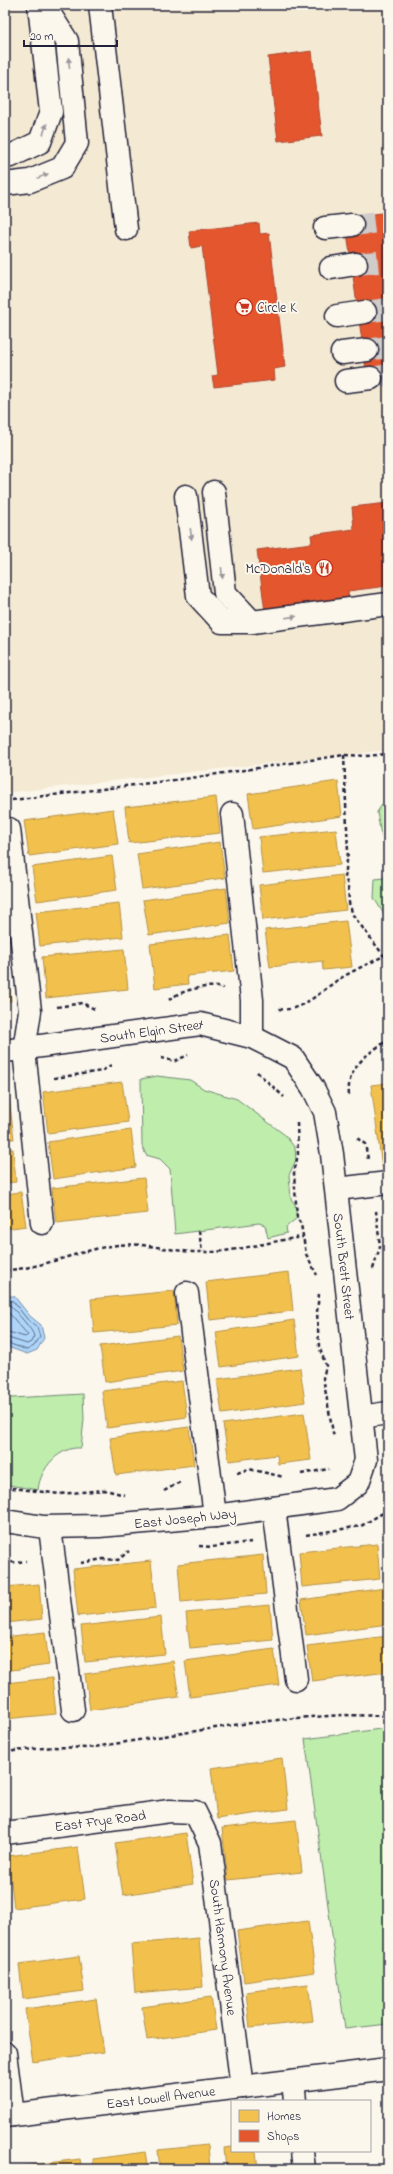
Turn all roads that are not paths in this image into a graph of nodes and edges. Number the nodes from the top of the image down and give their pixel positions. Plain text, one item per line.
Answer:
1 (39, 5) edge
2 (44, 5) edge
3 (100, 5) edge
4 (5, 157) edge
5 (5, 184) edge
6 (352, 225) tunnel mouth
7 (325, 228) dead end
8 (126, 229) dead end
9 (356, 264) tunnel mouth
10 (331, 268) dead end
11 (365, 312) tunnel mouth
12 (337, 316) dead end
13 (367, 350) tunnel mouth
14 (342, 353) dead end
15 (371, 378) tunnel mouth
16 (346, 380) dead end
17 (214, 492) dead end
18 (186, 496) dead end
19 (388, 604) edge
20 (252, 622) junction
21 (232, 814) dead end
22 (9, 829) dead end
23 (252, 1037) junction
24 (14, 1051) edge
25 (293, 1058) joint
26 (388, 1183) edge
27 (337, 1189) junction
28 (42, 1223) dead end
29 (187, 1293) dead end
30 (388, 1413) edge
31 (361, 1416) junction
32 (358, 1483) joint
33 (274, 1508) junction
34 (215, 1516) junction
35 (5, 1521) edge
36 (50, 1528) junction
37 (296, 1679) dead end
38 (73, 1710) dead end
39 (194, 1812) joint
40 (5, 1833) edge
41 (5, 2053) edge
42 (388, 2069) edge
43 (242, 2087) junction
44 (294, 2091) edge
45 (9, 2115) edge
46 (302, 2152) edge
47 (304, 2169) edge

4 -> 1 street
5 -> 2 street
3 - 8 street
6 - 7 street
9 - 10 street
11 - 12 street
13 - 14 street
15 - 16 street
17 -> 20 street
18 -> 20 street
20 -> 19 street
21 - 23 street
22 - 24 street
23 - 24 street, South Elgin Street
23 - 25 street, South Elgin Street
24 - 28 street
25 - 27 street, South Brett Street
26 - 27 street
27 - 31 street, South Brett Street
29 - 34 street
30 - 31 street
31 - 32 street, South Brett Street
32 - 33 street, East Joseph Way
33 - 34 street, East Joseph Way
33 - 37 street
34 - 36 street, East Joseph Way
35 - 36 street, East Joseph Way
36 - 38 street
39 - 40 street, East Frye Road
39 - 43 street, South Harmony Avenue
41 - 45 street
42 - 44 street, East Lowell Avenue
43 - 44 street, East Lowell Avenue
43 - 45 street, East Lowell Avenue
46 - 47 street

